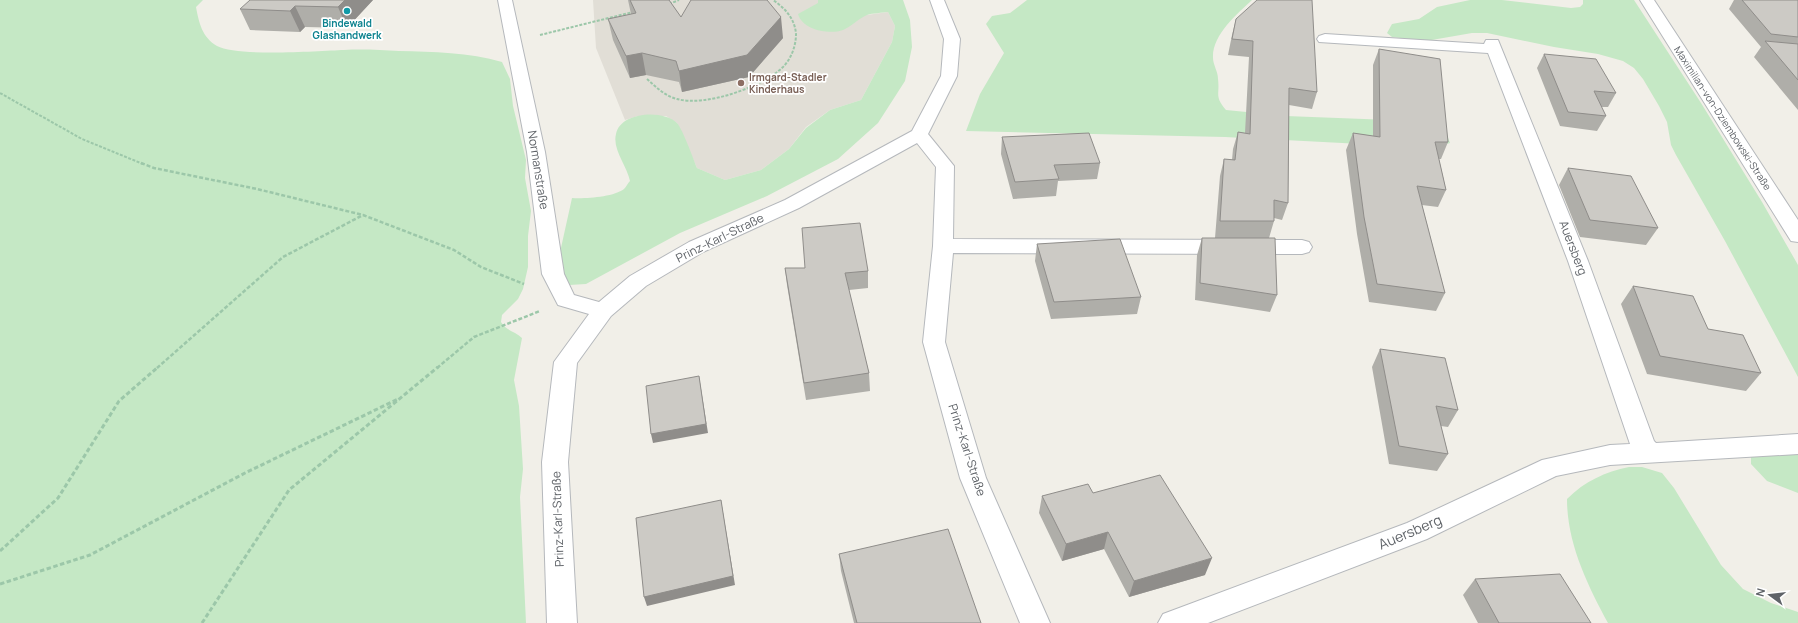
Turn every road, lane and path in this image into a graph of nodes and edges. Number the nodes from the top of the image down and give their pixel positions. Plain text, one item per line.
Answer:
1 (505, 0) edge
2 (679, 0) edge
3 (774, 0) edge
4 (937, 0) edge
5 (1647, 0) edge
6 (668, 4) edge
7 (638, 11) edge
8 (1325, 39) dead end
9 (513, 42) junction
10 (647, 79) dead end
11 (0, 93) edge
12 (919, 134) junction
13 (364, 215) junction
14 (1798, 236) edge
15 (943, 246) junction
16 (1302, 247) dead end
17 (566, 300) junction
18 (603, 311) junction
19 (402, 398) junction
20 (1798, 444) edge
21 (1649, 453) junction
22 (0, 551) edge
23 (0, 584) edge
24 (202, 623) edge
25 (562, 623) edge
26 (1034, 623) edge
27 (1173, 623) edge

1 - 9 street, Normanstraße
2 - 6 path
3 - 10 path
4 - 12 street
5 - 14 street, Maximilian-von-Dziembowski-Straße
7 - 9 path
8 - 21 street, Auersberg
9 - 17 street, Normanstraße
11 - 13 path
12 - 15 street, Prinz-Karl-Straße
12 - 18 street, Prinz-Karl-Straße
13 - 17 path
13 - 22 path
15 - 16 street
15 - 26 street, Prinz-Karl-Straße
17 - 18 street
17 - 19 path
18 - 25 street, Prinz-Karl-Straße
19 - 23 path
19 - 24 path
20 - 21 street, Auersberg
21 - 27 street, Auersberg

